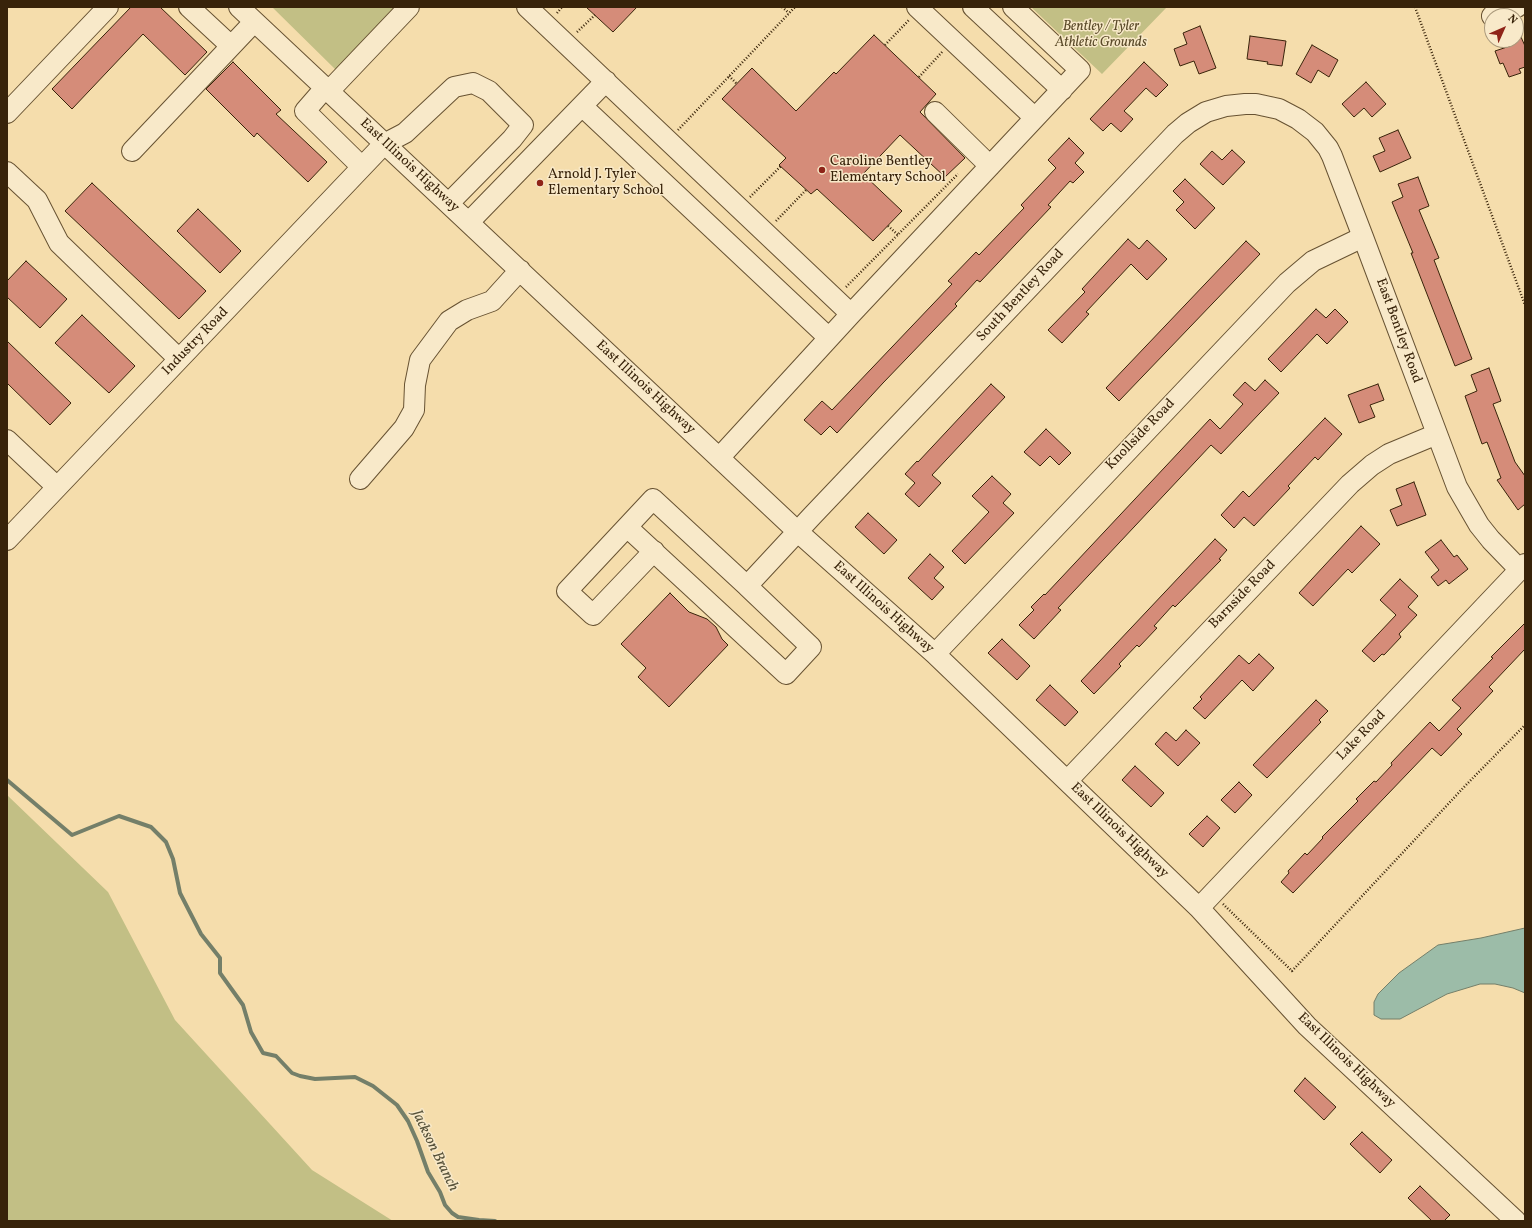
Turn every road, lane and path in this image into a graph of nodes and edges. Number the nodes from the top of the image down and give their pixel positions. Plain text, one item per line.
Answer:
1 (108, 7) edge
2 (189, 7) edge
3 (239, 7) edge
4 (409, 7) edge
5 (527, 7) edge
6 (562, 7) edge
7 (782, 7) edge
8 (795, 7) edge
9 (973, 7) edge
10 (1013, 7) edge
11 (1415, 7) edge
12 (918, 8) edge
13 (789, 13) junction
14 (595, 15) dead end
15 (554, 16) dead end
16 (254, 22) junction
17 (574, 35) dead end
18 (953, 41) junction
19 (885, 45) dead end
20 (231, 46) junction
21 (729, 76) junction
22 (919, 77) dead end
23 (606, 82) junction
24 (737, 84) dead end
25 (327, 90) junction
26 (1062, 90) junction
27 (582, 106) junction
28 (1268, 106) joint
29 (7, 112) edge
30 (934, 112) dead end
31 (1036, 118) junction
32 (668, 141) junction
33 (384, 144) junction
34 (132, 151) dead end
35 (984, 160) junction
36 (362, 167) junction
37 (7, 172) edge
38 (448, 203) junction
39 (469, 222) junction
40 (1364, 237) junction
41 (520, 270) junction
42 (835, 299) junction
43 (1525, 305) edge
44 (851, 314) junction
45 (829, 338) junction
46 (179, 359) junction
47 (1437, 434) junction
48 (7, 440) edge
49 (719, 458) junction
50 (360, 479) dead end
51 (57, 488) junction
52 (627, 527) junction
53 (798, 532) junction
54 (7, 540) edge
55 (654, 551) junction
56 (1523, 567) edge
57 (747, 586) junction
58 (935, 654) junction
59 (1525, 725) edge
60 (1067, 781) junction
61 (1205, 901) junction
62 (1516, 1221) edge

1 - 29 street
2 - 20 street
3 - 16 street, East Illinois Highway
4 - 25 street
5 - 23 street
6 - 15 path
7 - 13 path
8 - 13 path
9 - 26 street
10 - 26 street
11 - 43 path
12 - 18 street
12 - 19 path
13 - 21 path
14 - 17 path
16 - 20 street
16 - 25 street, East Illinois Highway
18 - 22 path
18 - 31 street
20 - 34 street
21 - 24 path
21 - 32 path
23 - 27 street
23 - 32 street
25 - 33 street, East Illinois Highway
25 - 36 street
26 - 31 street
27 - 39 street
27 - 45 street
28 - 40 street, East Bentley Road
28 - 53 street, South Bentley Road
30 - 35 street
31 - 35 street
32 - 42 street
33 - 36 street, Industry Road
33 - 38 street, East Illinois Highway
33 - 38 street, Industry Road
35 - 42 path
35 - 44 street
36 - 46 street, Industry Road
37 - 46 street
38 - 39 street, East Illinois Highway
39 - 41 street, East Illinois Highway
40 - 47 street, East Bentley Road
40 - 58 street, Knollside Road
41 - 49 street, East Illinois Highway
41 - 50 street
42 - 44 street
44 - 45 street
45 - 49 street
46 - 51 street, Industry Road
47 - 56 street, East Bentley Road
47 - 60 street, Barnside Road
48 - 51 street
49 - 53 street, East Illinois Highway
51 - 54 street, Industry Road
52 - 55 street
52 - 55 street
52 - 57 street
53 - 57 street, South Bentley Road
53 - 58 street, East Illinois Highway
55 - 57 street
56 - 61 street, Lake Road
58 - 60 street, East Illinois Highway
59 - 61 path
60 - 61 street, East Illinois Highway
61 - 62 street, East Illinois Highway

